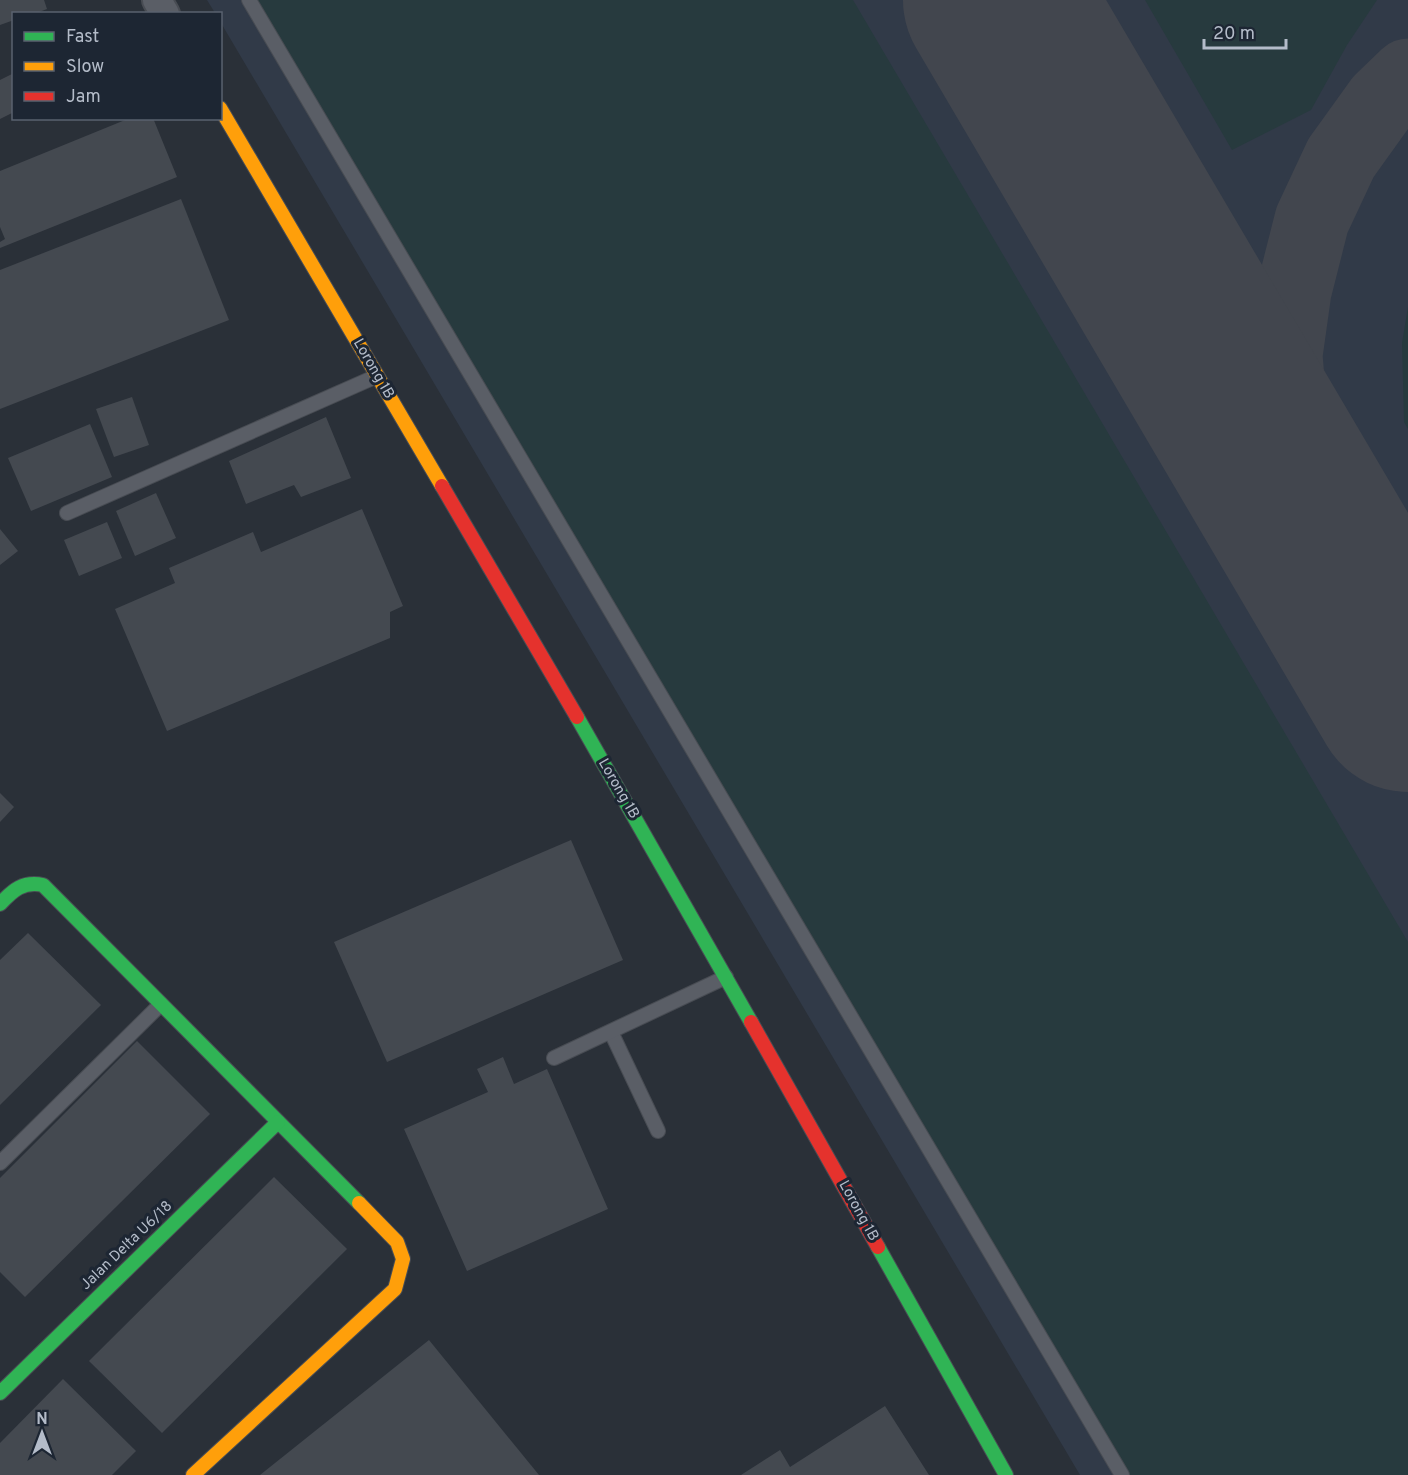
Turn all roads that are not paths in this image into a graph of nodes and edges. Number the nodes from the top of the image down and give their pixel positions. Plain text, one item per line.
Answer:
1 (249, 0) edge
2 (222, 111) edge
3 (377, 375) junction
4 (67, 513) dead end
5 (0, 904) edge
6 (726, 977) junction
7 (161, 1004) junction
8 (611, 1032) junction
9 (554, 1058) dead end
10 (278, 1122) junction
11 (658, 1131) dead end
12 (0, 1163) edge
13 (0, 1393) edge
14 (193, 1475) edge
15 (1006, 1475) edge
16 (1122, 1475) edge

1 - 16 lane
2 - 3 street, Lorong 1B
3 - 4 lane
3 - 6 street, Lorong 1B
5 - 7 street
6 - 8 lane
6 - 15 street, Lorong 1B
7 - 10 street
7 - 12 lane
8 - 9 lane
8 - 11 lane
10 - 13 street, Jalan Delta U6/18
10 - 14 street

